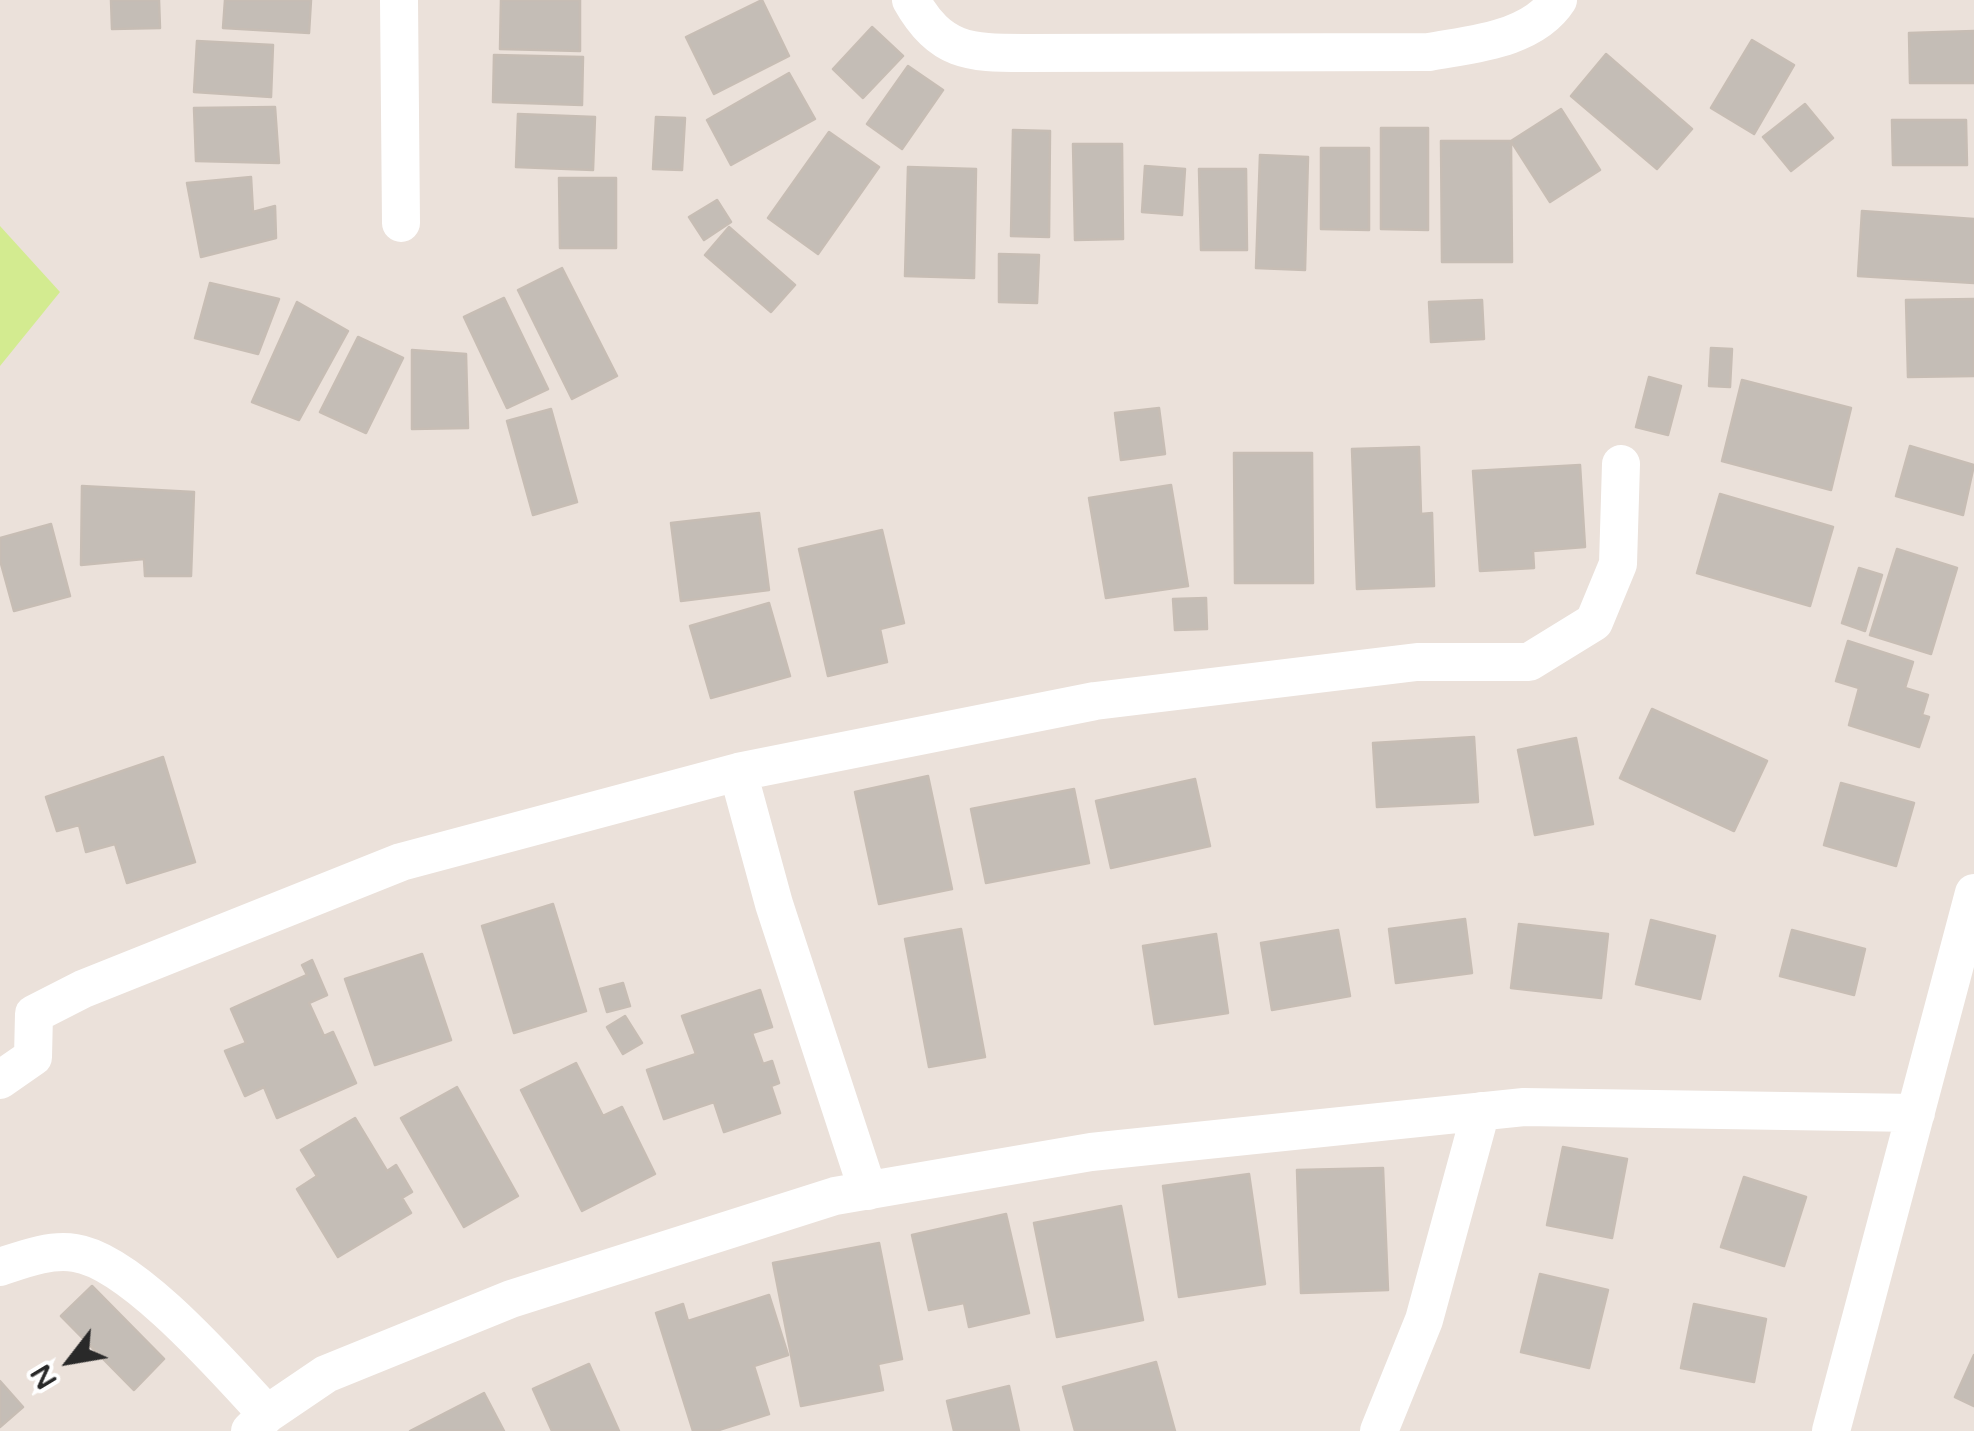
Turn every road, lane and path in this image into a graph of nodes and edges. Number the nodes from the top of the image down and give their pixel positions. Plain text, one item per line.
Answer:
1 (398, 0) edge
2 (911, 0) edge
3 (1558, 0) edge
4 (400, 223) dead end
5 (1621, 464) dead end
6 (738, 772) junction
7 (1974, 893) edge
8 (0, 1080) edge
9 (1481, 1111) junction
10 (1916, 1113) junction
11 (868, 1191) junction
12 (0, 1266) edge
13 (259, 1422) edge
14 (1379, 1431) edge
15 (1831, 1431) edge

1 - 4 street
2 - 3 street
5 - 6 street
6 - 8 street
6 - 11 street
7 - 10 street
9 - 10 street
9 - 11 street
9 - 14 street
10 - 15 street
11 - 13 street
12 - 13 street

